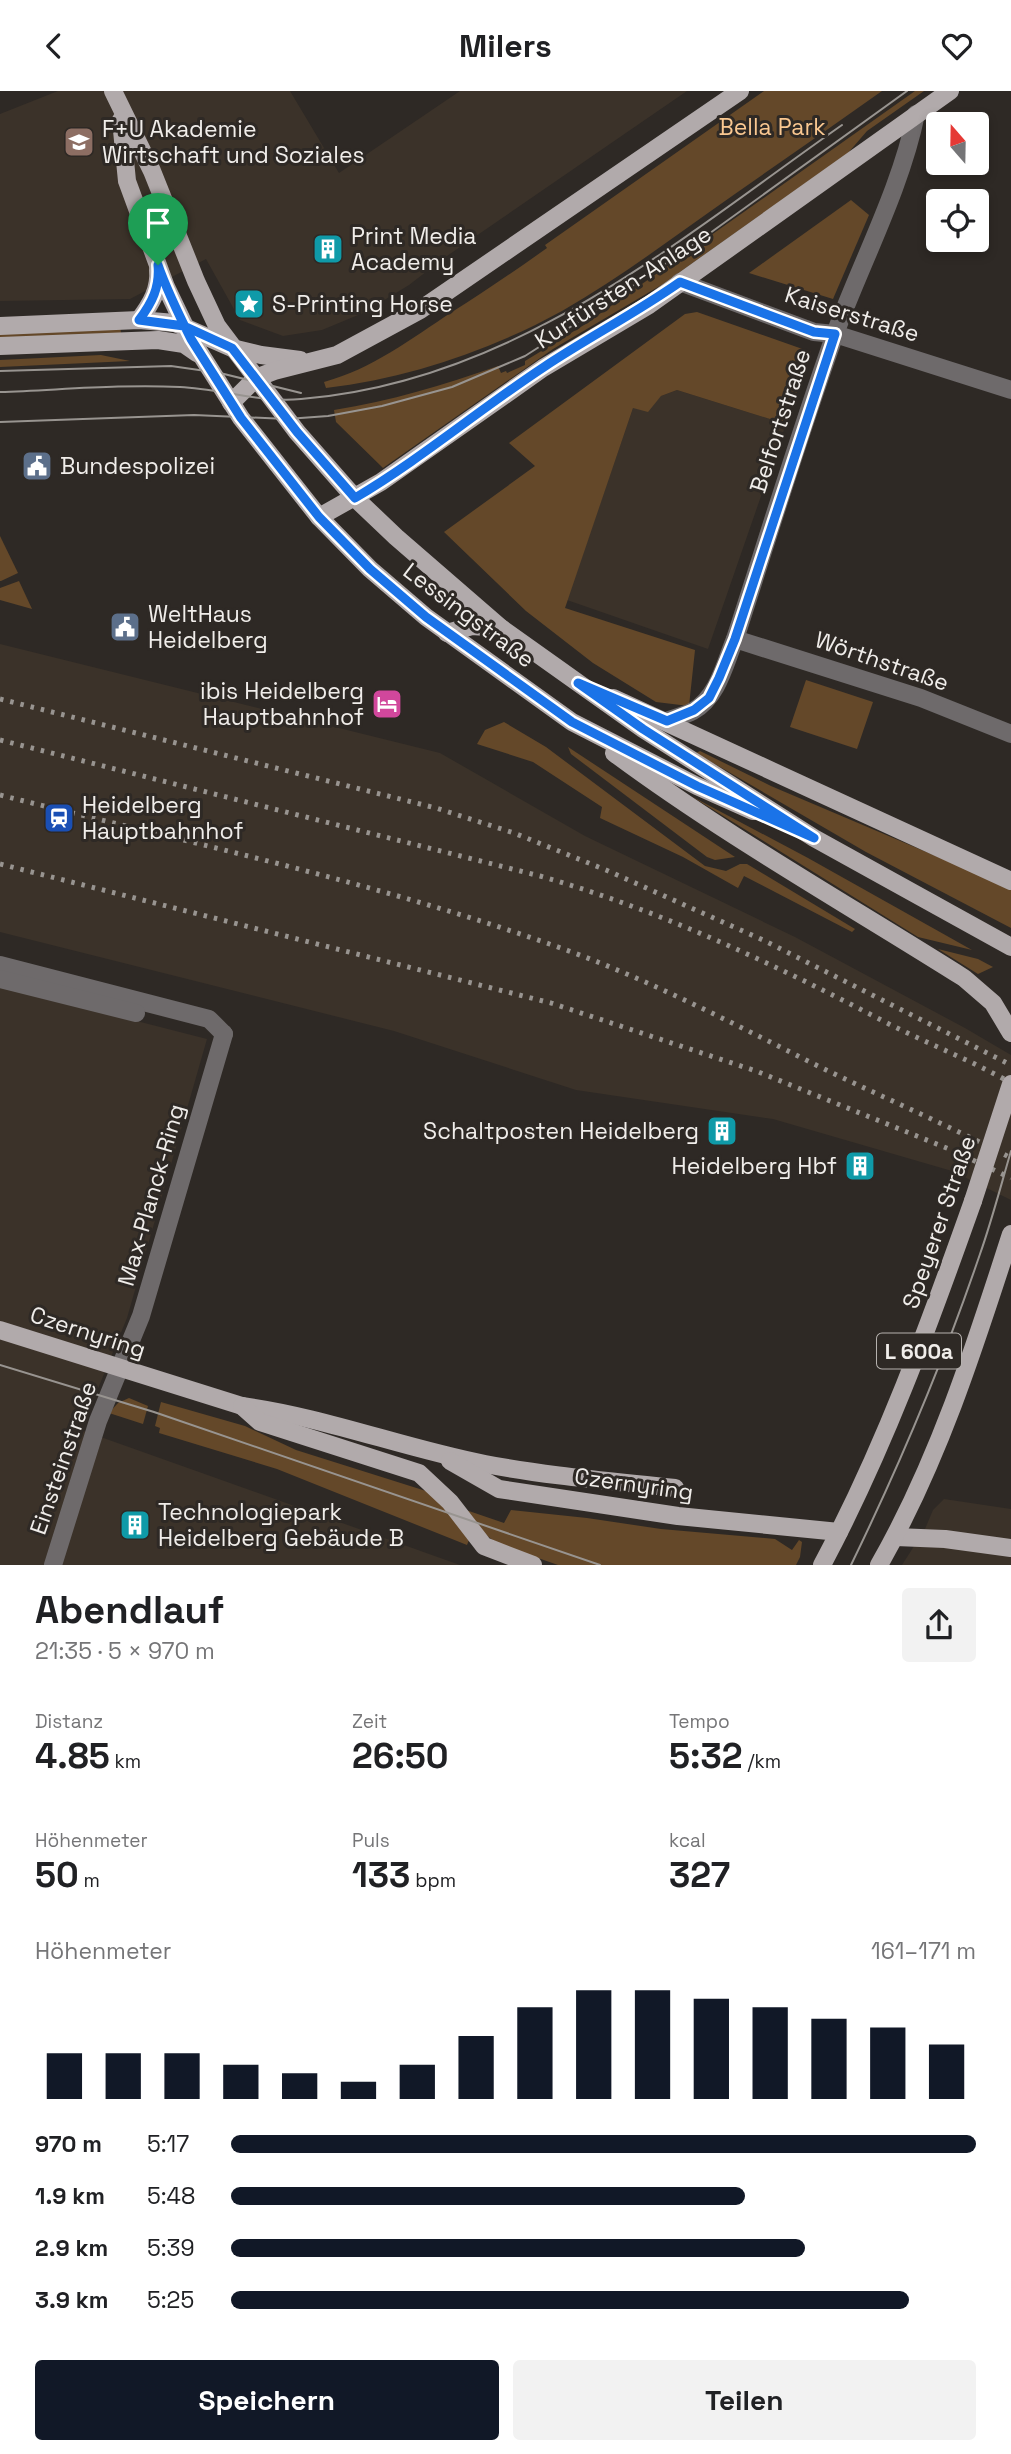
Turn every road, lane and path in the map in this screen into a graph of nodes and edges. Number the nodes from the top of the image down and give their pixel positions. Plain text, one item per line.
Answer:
1 (113, 91) edge
2 (740, 91) edge
3 (950, 91) edge
4 (120, 108) junction
5 (916, 114) junction
6 (158, 265) junction
7 (680, 282) junction
8 (139, 320) junction
9 (0, 326) edge
10 (184, 326) junction
11 (835, 334) junction
12 (0, 347) edge
13 (232, 348) junction
14 (200, 356) junction
15 (314, 362) junction
16 (256, 378) junction
17 (1011, 390) edge
18 (231, 403) junction
19 (355, 498) junction
20 (319, 517) junction
21 (501, 628) junction
22 (447, 633) junction
23 (735, 639) junction
24 (578, 683) junction
25 (667, 721) junction
26 (572, 722) junction
27 (1011, 734) edge
28 (814, 838) junction
29 (1011, 881) edge
30 (1011, 947) edge
31 (0, 965) edge
32 (0, 979) edge
33 (1011, 1033) edge
34 (224, 1034) junction
35 (1011, 1084) edge
36 (1011, 1234) edge
37 (0, 1330) edge
38 (120, 1367) junction
39 (242, 1406) junction
40 (431, 1451) junction
41 (675, 1488) dead end
42 (842, 1526) junction
43 (898, 1532) junction
44 (1011, 1548) edge
45 (53, 1565) edge
46 (533, 1565) edge
47 (822, 1565) edge
48 (834, 1565) edge
49 (879, 1565) edge

1 - 4 main road
2 - 15 main road
3 - 5 main road, Kurfürsten-Anlage
4 - 6 main road, Lessingstraße
4 - 13 main road, Lessingstraße
5 - 7 main road, Kurfürsten-Anlage
5 - 11 street, Belfortstraße
6 - 8 main road
6 - 10 main road, Lessingstraße
7 - 11 street, Kaiserstraße
7 - 19 main road, Kurfürsten-Anlage
8 - 9 main road
8 - 10 main road
10 - 13 main road
10 - 14 main road, Lessingstraße
11 - 17 street, Kaiserstraße
11 - 23 street, Belfortstraße
12 - 14 main road
13 - 15 main road
13 - 16 main road, Lessingstraße
14 - 18 main road, Lessingstraße
15 - 16 main road
16 - 18 main road
16 - 19 main road, Lessingstraße
18 - 20 main road, Lessingstraße
19 - 20 main road, Kurfürsten-Anlage
19 - 21 main road, Lessingstraße
20 - 22 main road, Lessingstraße
21 - 22 main road
21 - 24 main road, Lessingstraße
22 - 26 main road, Lessingstraße
23 - 25 street, Belfortstraße
23 - 27 street, Wörthstraße
24 - 25 main road
24 - 28 main road, Lessingstraße
25 - 29 main road
26 - 28 main road, Lessingstraße
26 - 33 main road
28 - 30 main road, Lessingstraße
31 - 34 street
32 - 34 street
34 - 38 street, Max-Planck-Ring
35 - 42 main road, Speyerer Straße / L 600a, bridge
36 - 43 main road, L 600a
37 - 38 main road, Czernyring
38 - 39 main road, Czernyring
38 - 45 street, Einsteinstraße
39 - 40 main road, Czernyring
39 - 46 main road, Czernyring
40 - 41 main road, Czernyring
40 - 42 main road, Czernyring
42 - 47 main road, Speyerer Straße / L 600a
42 - 48 main road
43 - 44 main road
43 - 49 main road, L 600a

